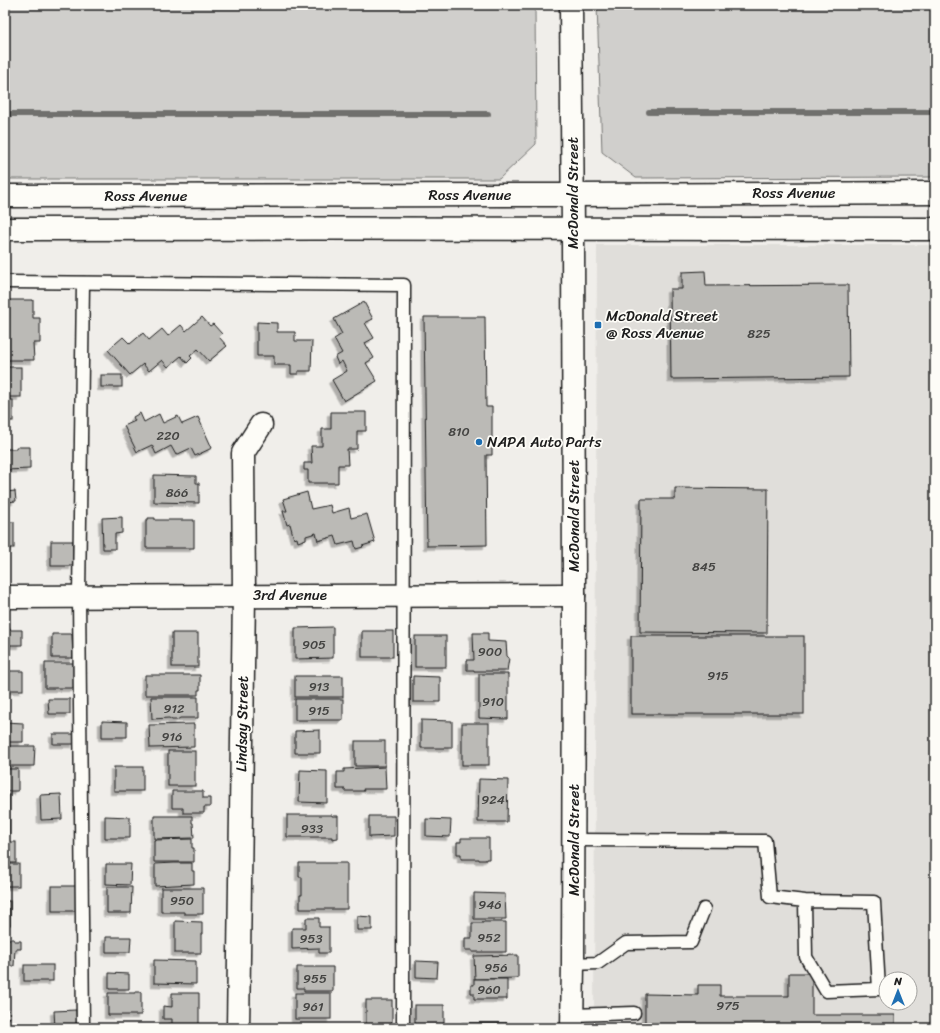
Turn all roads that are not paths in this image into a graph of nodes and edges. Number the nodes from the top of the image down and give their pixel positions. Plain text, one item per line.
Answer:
1 (571, 5) edge
2 (935, 193) edge
3 (573, 195) junction
4 (5, 196) edge
5 (5, 229) edge
6 (573, 229) junction
7 (935, 229) edge
8 (5, 282) edge
9 (83, 283) junction
10 (262, 425) dead end
11 (404, 594) junction
12 (574, 594) junction
13 (244, 595) junction
14 (79, 596) junction
15 (5, 597) edge
16 (574, 840) junction
17 (805, 901) junction
18 (704, 909) dead end
19 (573, 964) junction
20 (634, 1013) dead end
21 (572, 1022) edge
22 (82, 1028) edge
23 (238, 1028) edge
24 (403, 1028) edge

1 - 3 main road, McDonald Street
2 - 3 main road, Ross Avenue
3 - 4 main road, Ross Avenue
3 - 6 main road, McDonald Street
5 - 6 main road
6 - 7 main road
6 - 12 main road, McDonald Street
8 - 9 lane
9 - 11 lane
9 - 14 lane
10 - 13 main road, Lindsay Street
11 - 12 main road, 3rd Avenue
11 - 13 main road, 3rd Avenue
11 - 24 lane
12 - 16 main road, McDonald Street
13 - 14 main road, 3rd Avenue
13 - 23 main road, Lindsay Street
14 - 15 main road, 3rd Avenue
14 - 22 lane
16 - 17 lane
16 - 19 main road, McDonald Street
17 - 17 lane
18 - 19 lane
19 - 21 main road, McDonald Street
20 - 21 lane

